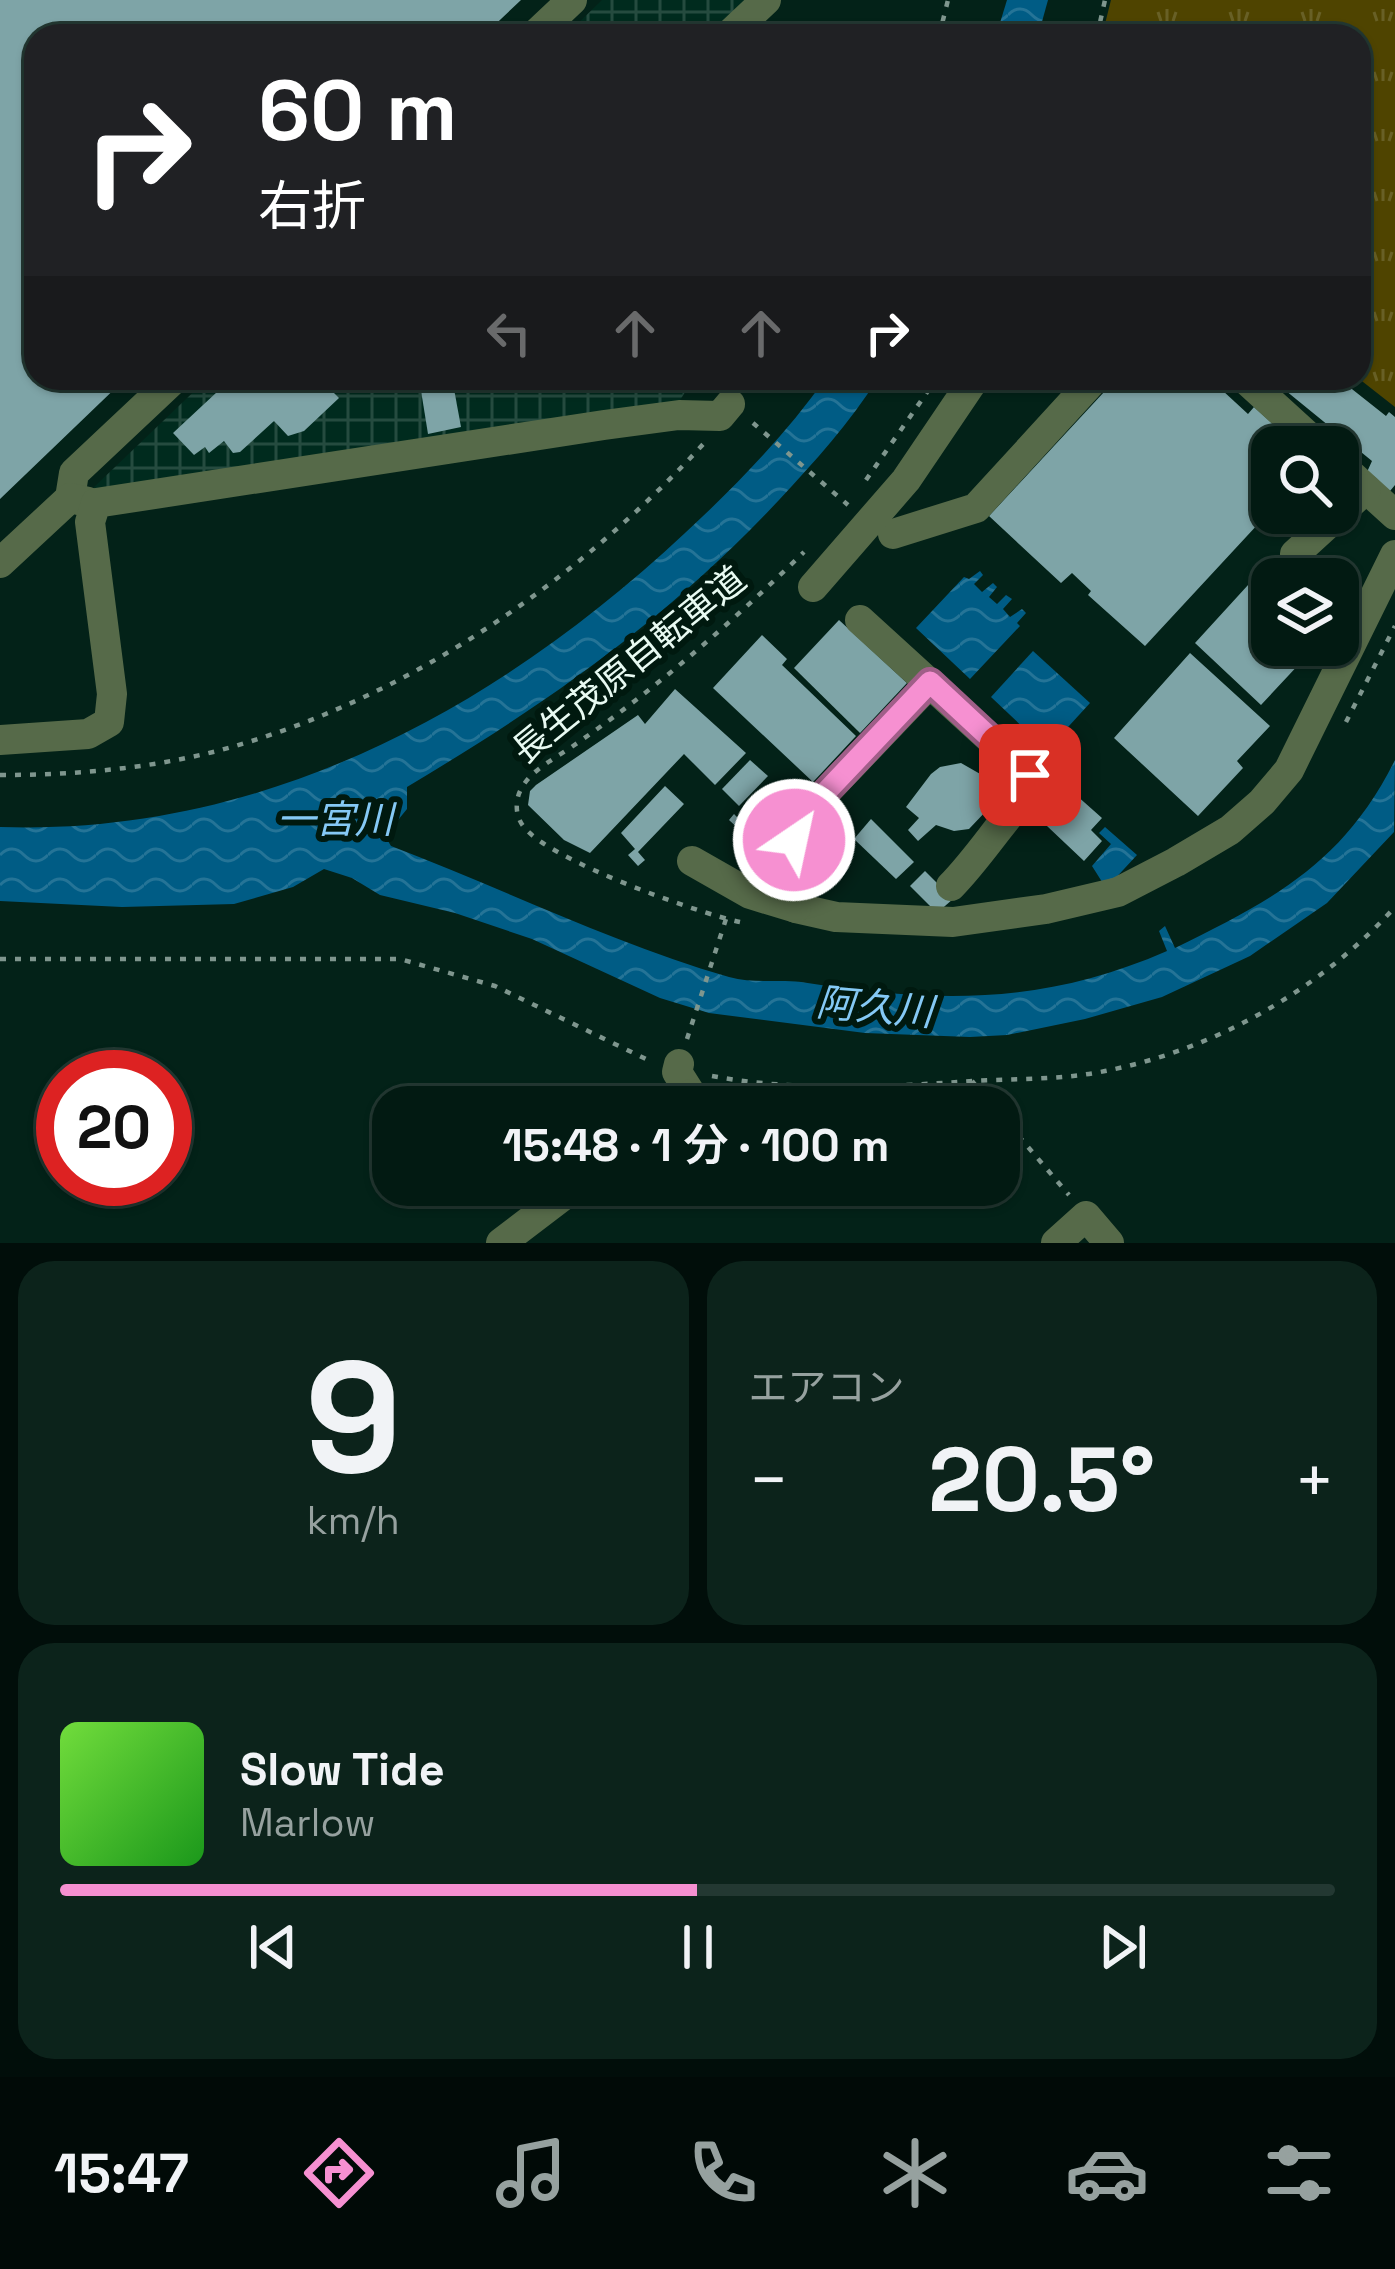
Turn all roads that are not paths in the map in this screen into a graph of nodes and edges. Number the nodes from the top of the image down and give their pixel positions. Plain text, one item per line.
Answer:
1 (572, 0) edge
2 (766, 0) edge
3 (547, 24) edge
4 (741, 24) edge
5 (162, 390) edge
6 (967, 390) edge
7 (1084, 390) edge
8 (1257, 390) edge
9 (730, 400) edge
10 (1297, 426) edge
11 (1359, 482) edge
12 (1366, 488) junction
13 (83, 501) junction
14 (1395, 515) edge
15 (893, 534) dead end
16 (1295, 554) dead end
17 (1395, 555) edge
18 (0, 563) edge
19 (813, 587) dead end
20 (860, 620) dead end
21 (930, 682) junction
22 (0, 740) edge
23 (692, 860) dead end
24 (951, 886) dead end
25 (796, 908) junction
26 (549, 1206) edge
27 (501, 1243) edge
28 (1056, 1243) edge
29 (1108, 1243) edge

1 - 3 street
2 - 4 street
5 - 13 street
6 - 19 street
7 - 15 street
8 - 10 street
9 - 13 street
11 - 12 street
12 - 14 street
12 - 16 street
13 - 18 street
13 - 22 street
17 - 25 street
20 - 21 street
21 - 24 street
21 - 25 street
23 - 25 street
26 - 27 street
28 - 29 street

